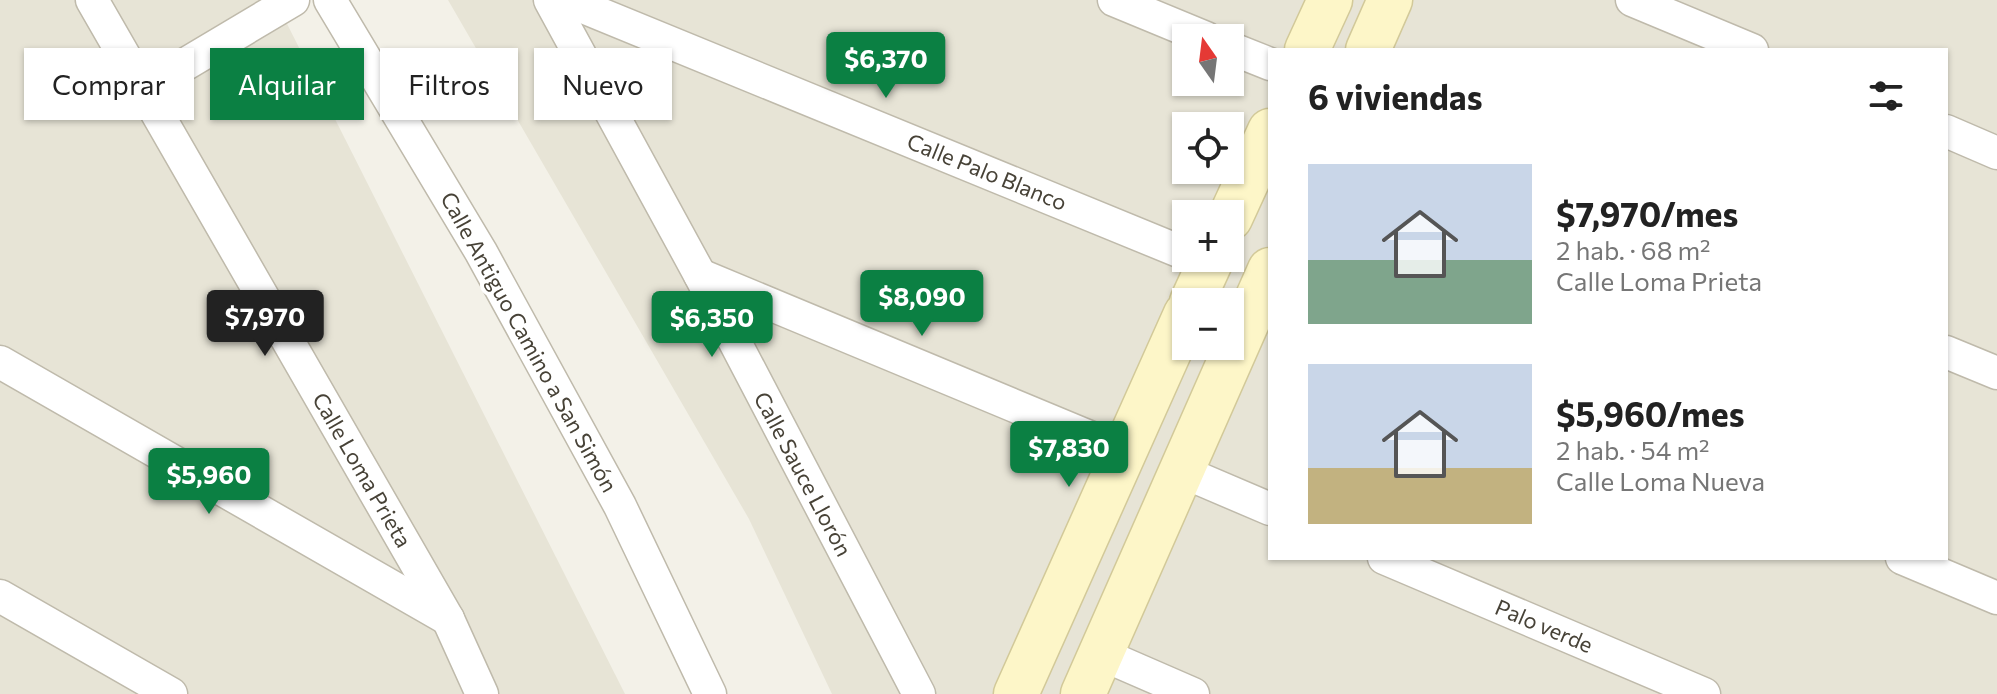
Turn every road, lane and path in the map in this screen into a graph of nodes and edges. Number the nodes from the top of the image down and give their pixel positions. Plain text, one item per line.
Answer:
1 (92, 0) edge
2 (293, 0) edge
3 (330, 0) edge
4 (550, 0) edge
5 (566, 0) edge
6 (1114, 0) edge
7 (1330, 0) edge
8 (1390, 0) edge
9 (1632, 0) edge
10 (1172, 24) edge
11 (119, 48) edge
12 (1308, 48) edge
13 (1369, 48) edge
14 (1747, 48) edge
15 (1244, 54) edge
16 (194, 59) edge
17 (1268, 63) edge
18 (159, 120) edge
19 (1948, 132) edge
20 (1268, 135) edge
21 (1997, 153) edge
22 (1238, 200) edge
23 (1172, 256) edge
24 (700, 275) junction
25 (1267, 284) edge
26 (1172, 344) edge
27 (1948, 353) edge
28 (0, 362) edge
29 (1997, 373) edge
30 (1123, 451) junction
31 (1181, 471) junction
32 (1268, 508) edge
33 (1389, 560) edge
34 (1907, 560) edge
35 (0, 596) edge
36 (1997, 598) edge
37 (448, 619) junction
38 (1101, 654) junction
39 (171, 694) edge
40 (482, 694) edge
41 (710, 694) edge
42 (919, 694) edge
43 (1016, 694) edge
44 (1083, 694) edge
45 (1193, 694) edge
46 (1704, 694) edge

1 - 11 street, Calle Loma Prieta
2 - 16 street
3 - 41 street, Calle Antiguo Camino a San Simón
4 - 24 street, Calle Sauce Llorón
5 - 23 street, Calle Palo Blanco
6 - 10 street
7 - 12 street
8 - 13 street
9 - 14 street
15 - 17 street
18 - 37 street, Calle Loma Prieta
19 - 21 street
20 - 22 street
24 - 30 street
24 - 42 street, Calle Sauce Llorón
25 - 31 street
26 - 30 street
27 - 29 street
28 - 37 street
30 - 43 street
31 - 32 street
31 - 38 street
33 - 46 street, Palo verde
34 - 36 street
35 - 39 street
37 - 40 street, Calle Loma Prieta
38 - 44 street
38 - 45 street

